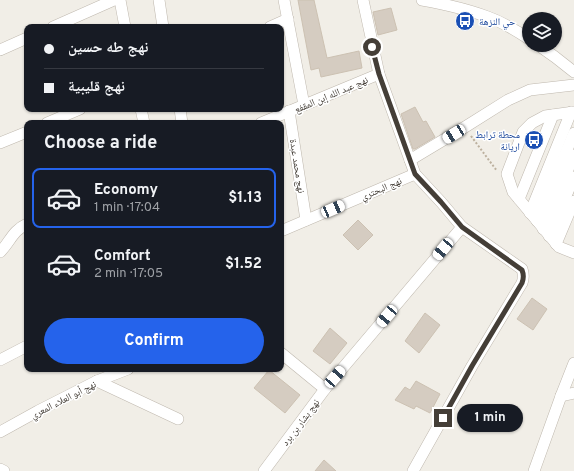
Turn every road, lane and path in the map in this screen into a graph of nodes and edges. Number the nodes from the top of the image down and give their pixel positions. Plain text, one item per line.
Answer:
1 (114, 0) edge
2 (120, 0) edge
3 (159, 0) edge
4 (284, 0) edge
5 (363, 0) edge
6 (422, 0) edge
7 (288, 19) junction
8 (60, 24) edge
9 (124, 24) edge
10 (163, 24) edge
11 (277, 24) edge
12 (522, 35) edge
13 (24, 39) edge
14 (0, 50) edge
15 (548, 52) edge
16 (574, 72) edge
17 (379, 74) junction
18 (574, 85) edge
19 (304, 105) junction
20 (289, 111) junction
21 (73, 112) edge
22 (561, 114) edge
23 (54, 120) edge
24 (268, 120) edge
25 (465, 127) junction
26 (24, 133) edge
27 (574, 133) edge
28 (0, 143) edge
29 (574, 155) edge
30 (410, 160) junction
31 (415, 174) junction
32 (507, 174) junction
33 (574, 177) edge
34 (574, 201) edge
35 (534, 218) junction
36 (306, 220) junction
37 (24, 225) edge
38 (462, 227) junction
39 (284, 230) edge
40 (0, 252) edge
41 (574, 253) edge
42 (24, 348) edge
43 (284, 355) edge
44 (0, 360) edge
45 (574, 363) edge
46 (120, 372) edge
47 (97, 381) junction
48 (325, 389) junction
49 (574, 393) edge
50 (561, 396) junction
51 (178, 418) dead end
52 (0, 432) edge
53 (0, 469) edge
54 (4, 471) edge
55 (264, 471) edge
56 (414, 471) edge
57 (534, 471) edge

1 - 8 street
2 - 9 street
3 - 10 street
4 - 7 street
5 - 17 street
6 - 12 street
7 - 11 street
7 - 19 street
13 - 14 street
15 - 16 street
17 - 19 street, نهج عبد الله إبن المقفع
17 - 30 street
18 - 25 street
19 - 20 street, نهج عبد الله إبن المقفع
20 - 24 street, نهج عبد الله إبن المقفع
20 - 36 street, نهج محمد عبدة
21 - 23 street
22 - 32 street
22 - 35 street
22 - 35 street
25 - 30 street
25 - 32 path
26 - 28 street
27 - 35 street
29 - 35 street
30 - 31 street
31 - 36 street, نهج البحتري
31 - 38 street
32 - 35 street
33 - 35 street
34 - 35 street
35 - 41 street
36 - 39 street, نهج البحتري
37 - 40 street
38 - 48 street, نهج بشار بن برد
38 - 56 street
42 - 44 street
43 - 48 street
45 - 50 street
46 - 47 street, نهج أبو العلاء المعري
47 - 51 street
47 - 52 street, نهج أبو العلاء المعري
48 - 55 street, نهج بشار بن برد
49 - 50 street
50 - 57 street
53 - 54 street

